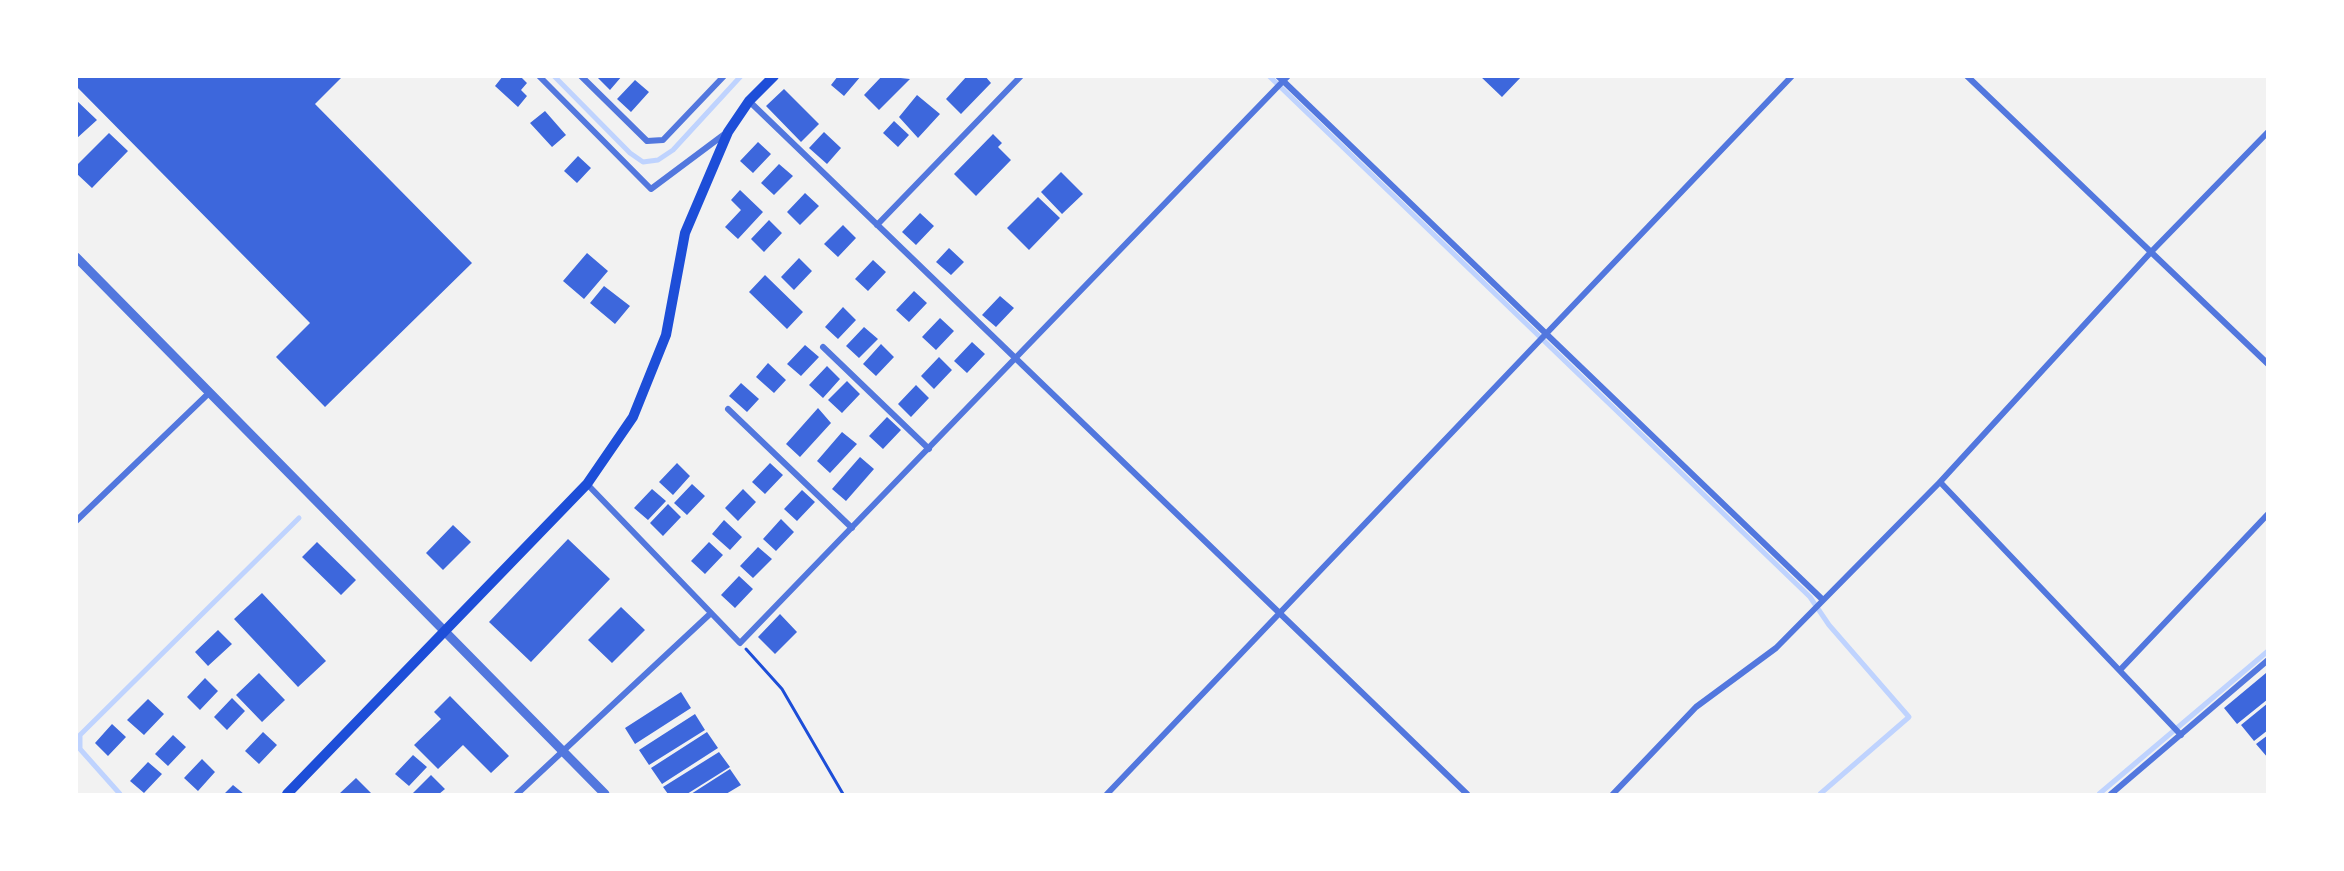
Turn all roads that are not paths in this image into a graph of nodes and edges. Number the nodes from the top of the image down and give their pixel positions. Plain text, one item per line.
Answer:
1 (539, 76) edge
2 (581, 76) edge
3 (724, 76) edge
4 (774, 76) edge
5 (1021, 76) edge
6 (1792, 76) edge
7 (1967, 76) edge
8 (1283, 78) edge
9 (749, 101) junction
10 (728, 132) junction
11 (2268, 132) edge
12 (877, 225) junction
13 (2151, 252) junction
14 (76, 257) edge
15 (1547, 332) junction
16 (823, 347) dead end
17 (1017, 359) junction
18 (2268, 364) edge
19 (210, 392) junction
20 (728, 409) dead end
21 (929, 449) junction
22 (1940, 482) junction
23 (587, 484) junction
24 (2268, 514) edge
25 (76, 521) edge
26 (852, 528) junction
27 (1823, 600) junction
28 (711, 613) junction
29 (1279, 613) junction
30 (446, 633) junction
31 (2268, 660) edge
32 (2120, 670) junction
33 (2181, 735) junction
34 (563, 752) junction
35 (287, 795) edge
36 (516, 795) edge
37 (605, 795) edge
38 (1107, 795) edge
39 (1467, 795) edge
40 (1613, 795) edge
41 (2111, 795) edge

1 - 10 street
2 - 3 street
4 - 9 main road
5 - 12 street
6 - 15 street
7 - 13 street
8 - 15 street
8 - 17 street
9 - 10 main road
9 - 12 street
10 - 23 main road
11 - 13 street
12 - 17 street
13 - 18 street
13 - 22 street
14 - 19 street
15 - 27 street
15 - 29 street
16 - 21 street
17 - 21 street
17 - 29 street
19 - 25 street
19 - 30 street
20 - 26 street
21 - 26 street
22 - 27 street
22 - 32 street
23 - 28 street
23 - 30 main road
24 - 32 street
26 - 28 street
27 - 40 street
28 - 34 street
29 - 38 street
29 - 39 street
30 - 34 street
30 - 35 main road
31 - 33 street
32 - 33 street
33 - 41 street
34 - 36 street
34 - 37 street

